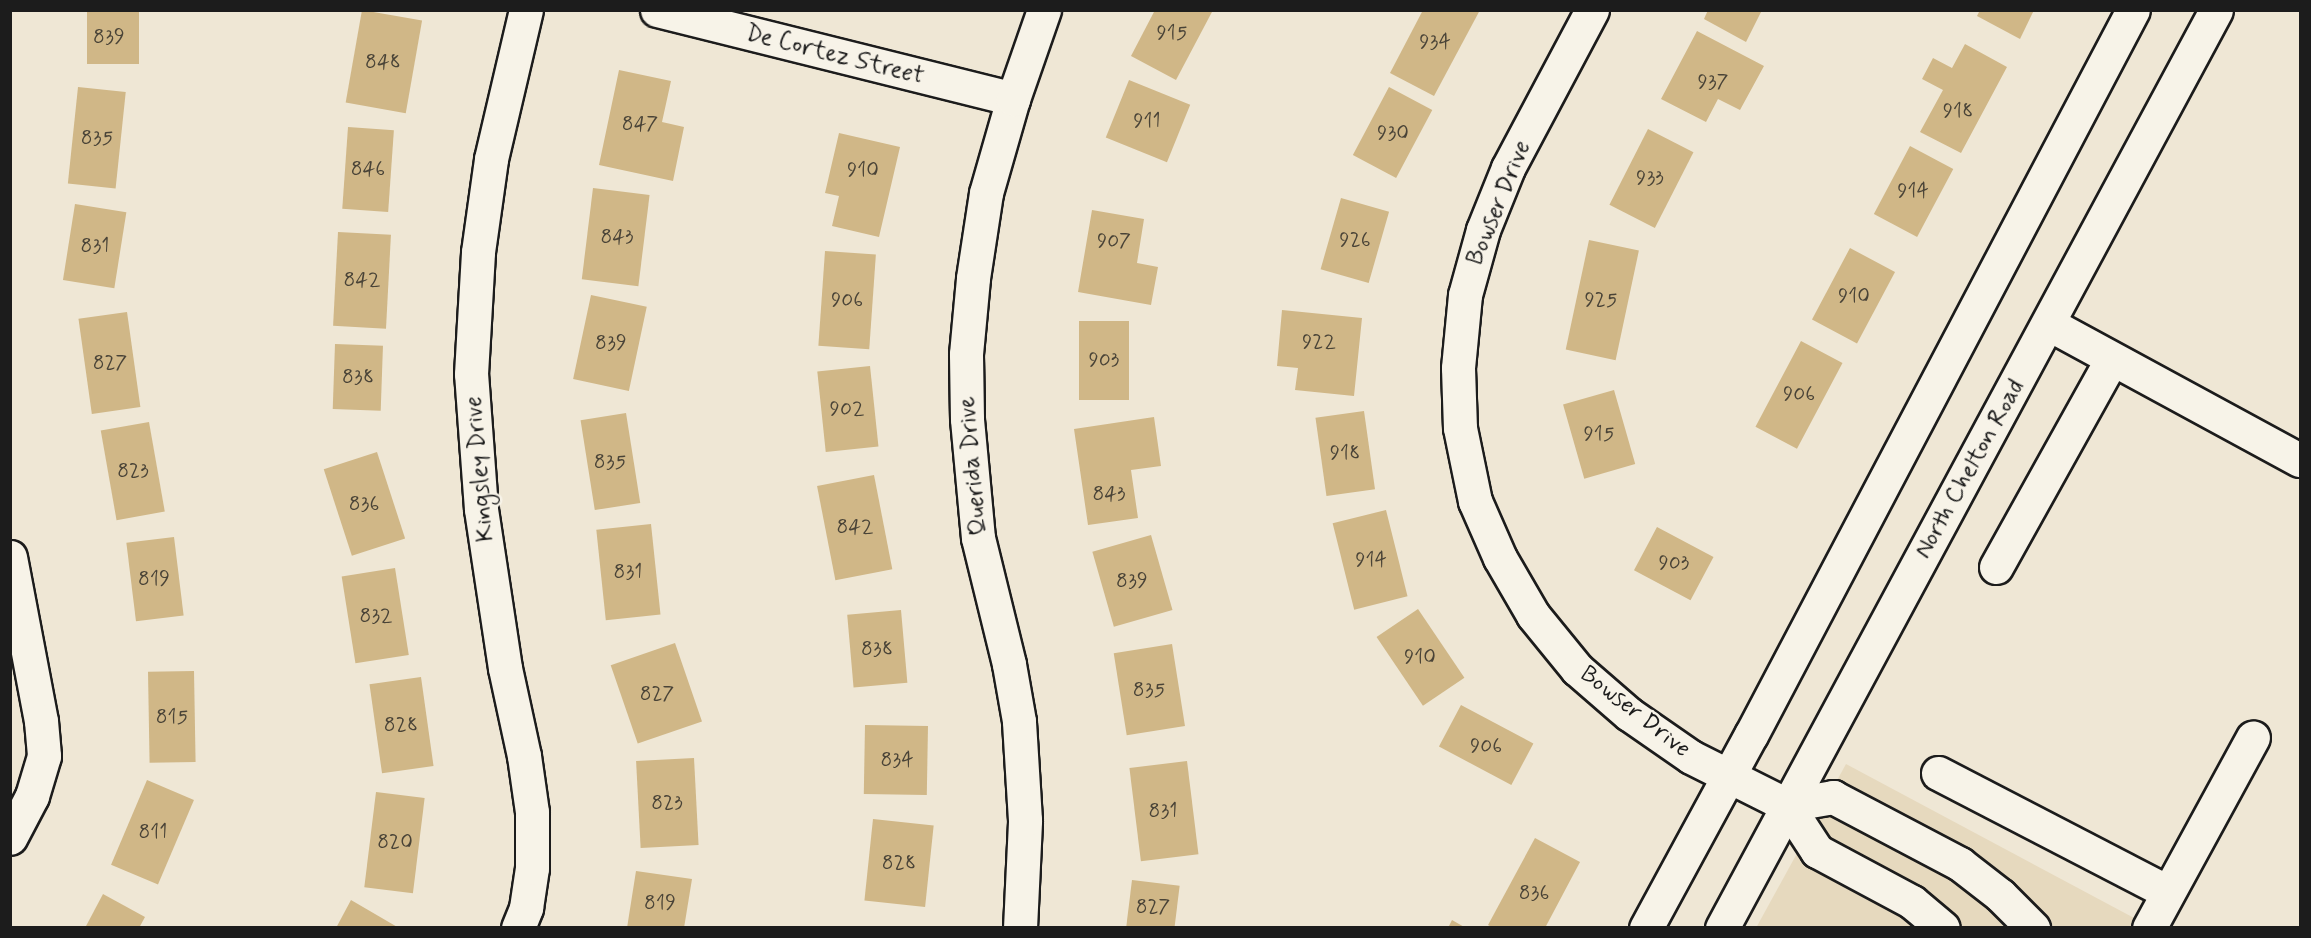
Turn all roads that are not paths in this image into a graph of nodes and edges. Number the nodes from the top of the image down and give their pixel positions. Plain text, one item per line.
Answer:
1 (526, 10) edge
2 (657, 10) edge
3 (1044, 10) edge
4 (1592, 10) edge
5 (2133, 10) edge
6 (2216, 10) edge
7 (1013, 99) junction
8 (2049, 324) junction
9 (2111, 360) junction
10 (2301, 460) edge
11 (10, 558) edge
12 (1996, 567) dead end
13 (2253, 737) dead end
14 (1938, 773) dead end
15 (1728, 777) junction
16 (1787, 805) junction
17 (10, 838) edge
18 (2169, 892) junction
19 (518, 927) edge
20 (1020, 927) edge
21 (1646, 927) edge
22 (1722, 927) edge
23 (1943, 927) edge
24 (2033, 927) edge
25 (2149, 927) edge

1 - 19 street, Kingsley Drive
2 - 7 street, De Cortez Street
3 - 7 street, Querida Drive
4 - 15 street, Bowser Drive
5 - 15 street
6 - 8 street, North Chelton Road
7 - 20 street, Querida Drive
8 - 9 street
8 - 16 street, North Chelton Road
9 - 10 street
9 - 12 street
11 - 17 street
13 - 18 street
14 - 18 street
15 - 16 street, Bowser Drive
15 - 21 street
16 - 22 street, North Chelton Road
16 - 23 street
16 - 24 street
18 - 25 street

